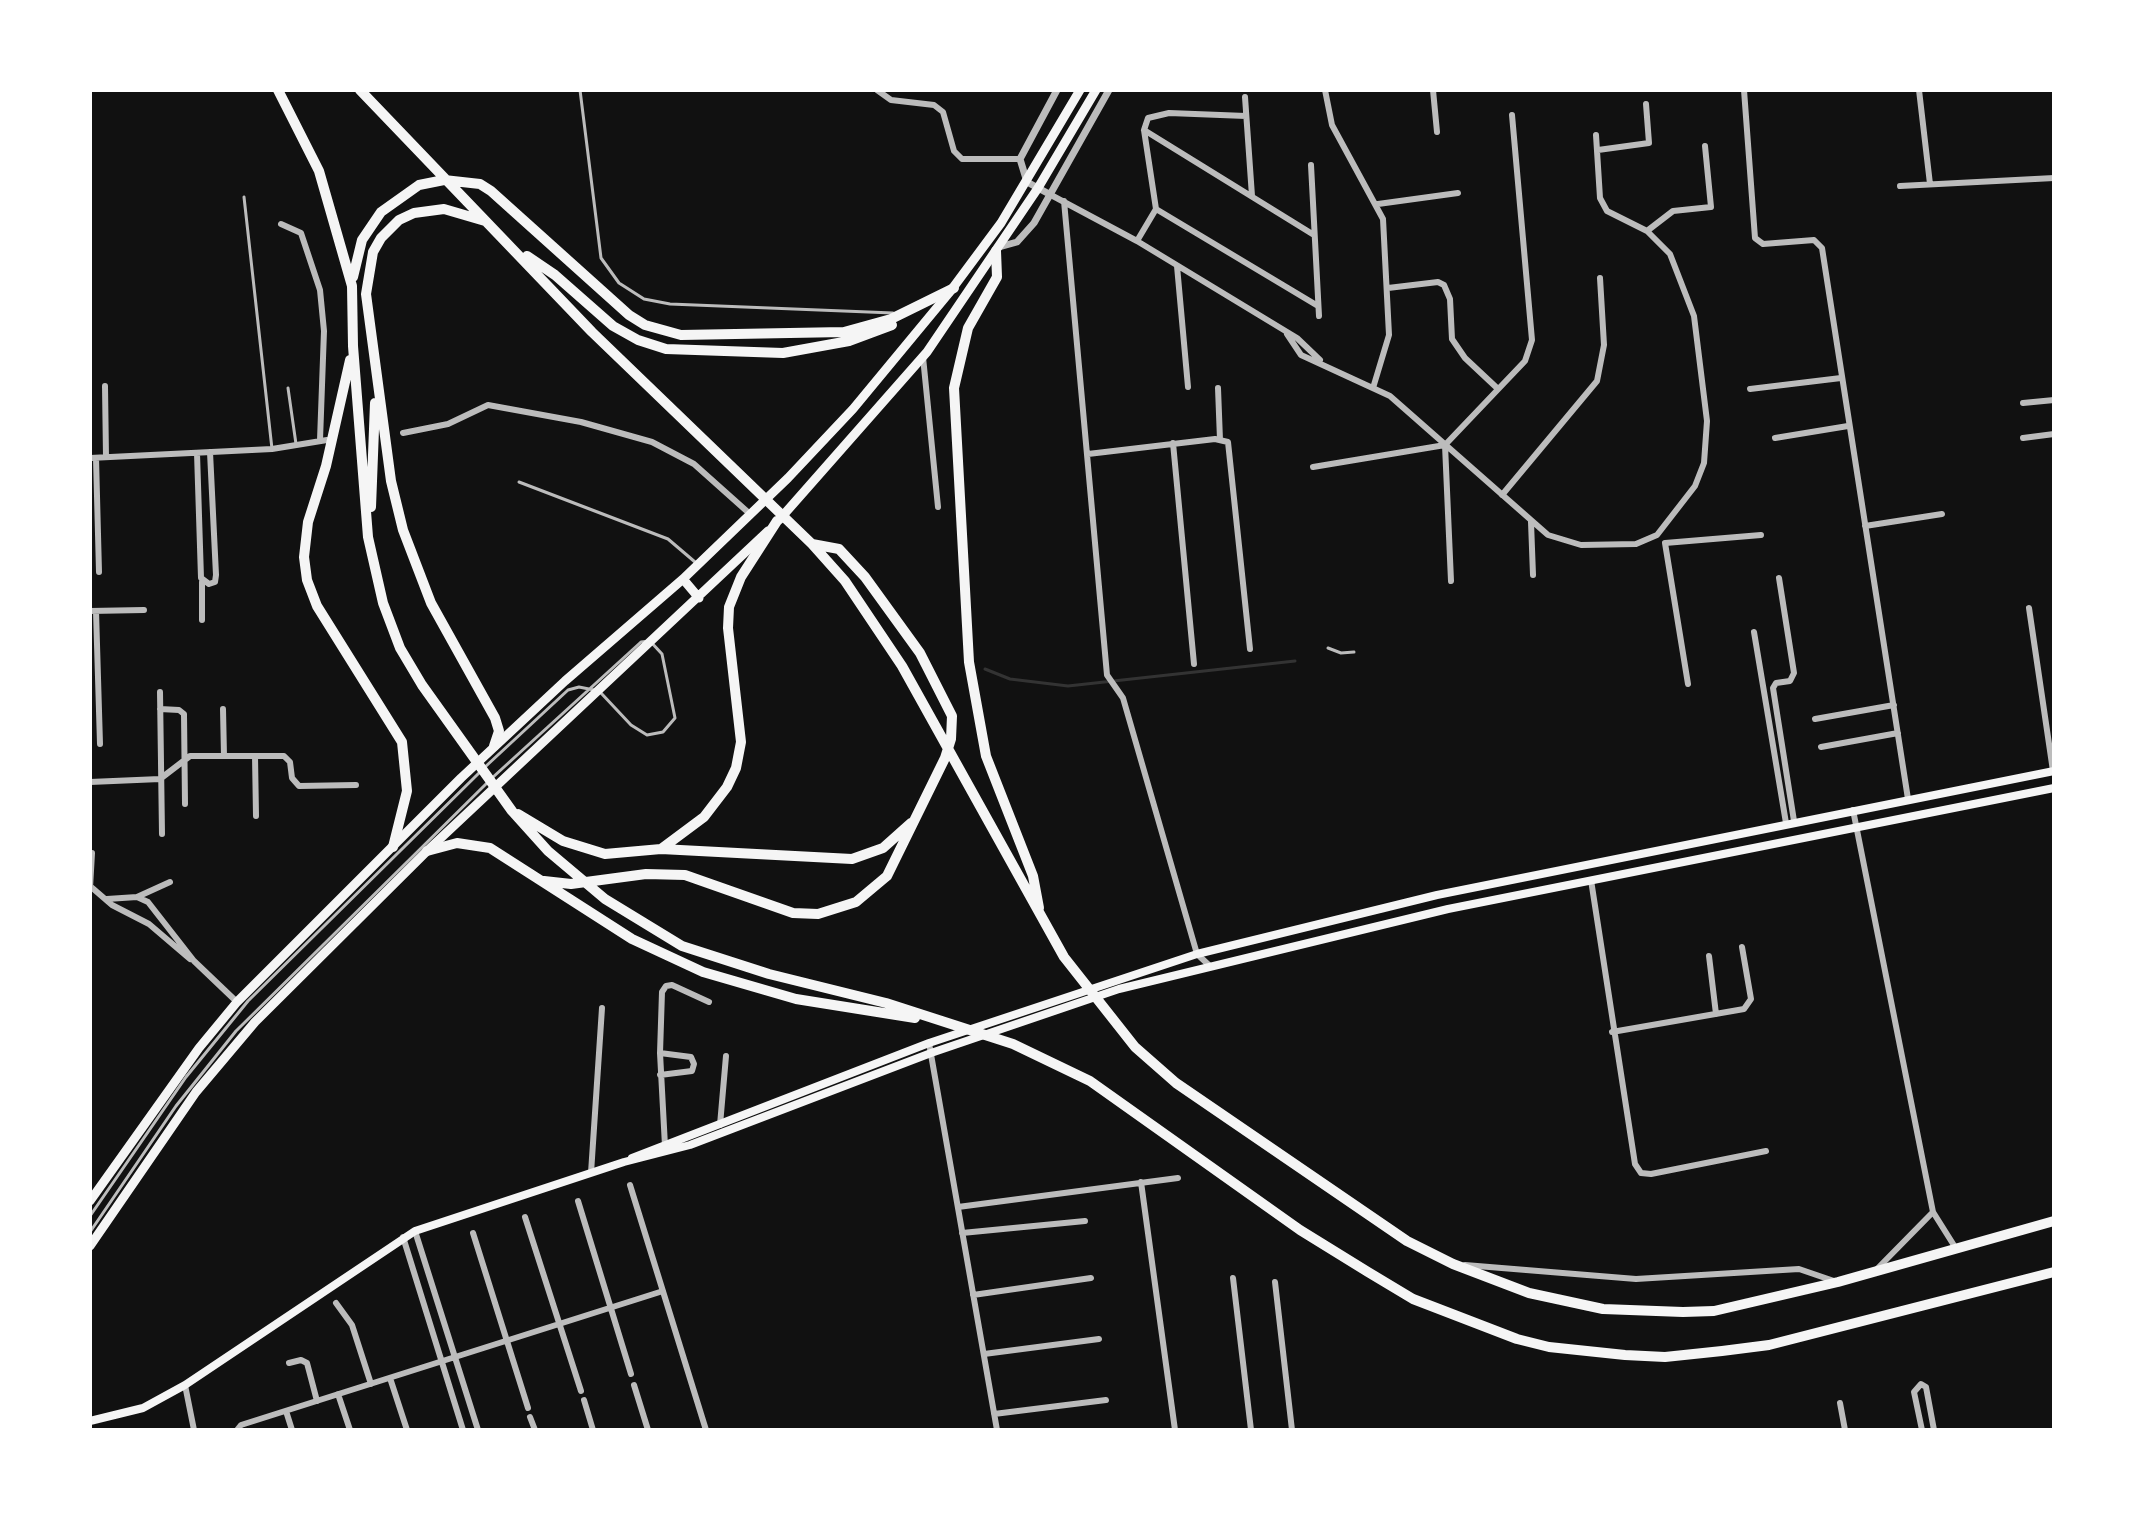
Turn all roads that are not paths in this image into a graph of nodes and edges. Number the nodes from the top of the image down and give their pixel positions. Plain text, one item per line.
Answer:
1 (278, 90) edge
2 (360, 90) edge
3 (580, 90) edge
4 (877, 90) edge
5 (1057, 90) edge
6 (1080, 90) edge
7 (1096, 90) edge
8 (1109, 90) edge
9 (1325, 90) edge
10 (1433, 90) edge
11 (1744, 90) edge
12 (1919, 90) edge
13 (1245, 97) dead end
14 (1646, 104) dead end
15 (1512, 115) dead end
16 (1246, 116) junction
17 (1144, 130) junction
18 (1437, 132) dead end
19 (1596, 135) dead end
20 (1705, 146) dead end
21 (1598, 150) junction
22 (1020, 159) junction
23 (1311, 165) dead end
24 (2054, 178) edge
25 (1027, 182) junction
26 (1930, 184) junction
27 (1900, 186) dead end
28 (1038, 188) junction
29 (1458, 193) dead end
30 (1051, 195) junction
31 (1252, 196) junction
32 (244, 197) dead end
33 (1064, 201) junction
34 (1378, 204) junction
35 (1156, 209) junction
36 (281, 224) dead end
37 (496, 229) junction
38 (1647, 231) junction
39 (1314, 235) junction
40 (1137, 241) junction
41 (998, 249) junction
42 (516, 250) junction
43 (1177, 266) junction
44 (1600, 278) dead end
45 (352, 286) junction
46 (1388, 288) junction
47 (952, 290) junction
48 (1318, 306) junction
49 (904, 313) junction
50 (1319, 316) dead end
51 (353, 346) junction
52 (923, 357) junction
53 (376, 377) junction
54 (1841, 378) junction
55 (105, 386) dead end
56 (1188, 387) dead end
57 (288, 388) dead end
58 (1218, 388) dead end
59 (1373, 388) junction
60 (1497, 388) junction
61 (1750, 389) dead end
62 (2054, 400) edge
63 (2023, 403) dead end
64 (1848, 426) junction
65 (403, 433) dead end
66 (2054, 434) edge
67 (1775, 438) dead end
68 (2023, 438) dead end
69 (1224, 441) junction
70 (1173, 443) junction
71 (296, 444) junction
72 (1445, 445) junction
73 (272, 449) junction
74 (210, 452) junction
75 (197, 453) junction
76 (1088, 454) junction
77 (106, 457) junction
78 (93, 458) edge
79 (1313, 467) dead end
80 (519, 482) dead end
81 (1502, 495) junction
82 (938, 507) dead end
83 (750, 514) junction
84 (1942, 514) dead end
85 (777, 521) junction
86 (1531, 522) junction
87 (1865, 526) junction
88 (1657, 535) junction
89 (1761, 535) dead end
90 (368, 537) junction
91 (1665, 543) junction
92 (812, 544) junction
93 (698, 565) junction
94 (99, 572) dead end
95 (1533, 575) dead end
96 (1779, 578) dead end
97 (683, 579) junction
98 (1451, 581) dead end
99 (202, 582) junction
100 (699, 598) junction
101 (2029, 608) dead end
102 (144, 610) dead end
103 (93, 611) edge
104 (202, 620) dead end
105 (1754, 632) dead end
106 (650, 641) junction
107 (1328, 648) dead end
108 (1250, 649) dead end
109 (1354, 652) dead end
110 (1194, 664) dead end
111 (1688, 684) dead end
112 (593, 690) junction
113 (160, 692) dead end
114 (1894, 705) junction
115 (160, 709) junction
116 (223, 709) dead end
117 (1815, 719) dead end
118 (1898, 733) junction
119 (100, 744) dead end
120 (494, 746) junction
121 (1821, 747) dead end
122 (224, 756) junction
123 (255, 756) junction
124 (184, 760) junction
125 (2053, 771) edge
126 (160, 779) junction
127 (90, 782) edge
128 (356, 785) dead end
129 (2054, 788) edge
130 (1908, 799) junction
131 (185, 804) dead end
132 (1853, 810) junction
133 (512, 811) junction
134 (256, 816) dead end
135 (913, 821) junction
136 (1790, 822) junction
137 (1855, 828) junction
138 (162, 834) dead end
139 (1721, 836) junction
140 (393, 847) junction
141 (661, 849) junction
142 (427, 851) junction
143 (92, 853) dead end
144 (1724, 854) junction
145 (1591, 880) junction
146 (544, 881) junction
147 (170, 882) dead end
148 (90, 887) edge
149 (137, 897) junction
150 (107, 899) junction
151 (1040, 914) junction
152 (1345, 917) junction
153 (1351, 932) junction
154 (1742, 947) dead end
155 (1197, 954) junction
156 (1709, 956) dead end
157 (194, 961) junction
158 (1211, 967) junction
159 (237, 1002) junction
160 (709, 1002) dead end
161 (602, 1008) dead end
162 (1716, 1014) junction
163 (936, 1021) junction
164 (1612, 1032) junction
165 (929, 1043) junction
166 (660, 1053) junction
167 (931, 1053) junction
168 (726, 1056) dead end
169 (660, 1075) junction
170 (720, 1125) junction
171 (666, 1147) junction
172 (1766, 1151) dead end
173 (591, 1173) junction
174 (1178, 1178) dead end
175 (1141, 1182) junction
176 (630, 1185) dead end
177 (90, 1201) edge
178 (578, 1201) dead end
179 (958, 1207) junction
180 (1933, 1212) junction
181 (90, 1216) edge
182 (525, 1217) dead end
183 (1085, 1221) dead end
184 (2054, 1221) edge
185 (415, 1231) junction
186 (90, 1232) edge
187 (473, 1233) dead end
188 (962, 1233) junction
189 (403, 1237) junction
190 (90, 1246) edge
191 (1955, 1247) junction
192 (1453, 1264) junction
193 (1877, 1269) junction
194 (2054, 1272) edge
195 (1091, 1278) dead end
196 (1233, 1278) dead end
197 (1275, 1282) dead end
198 (1838, 1282) junction
199 (663, 1291) junction
200 (973, 1295) junction
201 (336, 1303) dead end
202 (611, 1308) junction
203 (560, 1324) junction
204 (1099, 1339) dead end
205 (507, 1341) junction
206 (984, 1354) junction
207 (455, 1357) junction
208 (442, 1361) junction
209 (289, 1363) dead end
210 (631, 1374) dead end
211 (390, 1378) junction
212 (371, 1384) junction
213 (185, 1385) junction
214 (634, 1385) dead end
215 (581, 1391) dead end
216 (338, 1394) junction
217 (584, 1400) dead end
218 (1106, 1400) dead end
219 (317, 1401) junction
220 (1840, 1403) dead end
221 (528, 1408) dead end
222 (286, 1411) junction
223 (994, 1414) junction
224 (530, 1417) dead end
225 (90, 1421) edge
226 (237, 1429) edge
227 (194, 1430) edge
228 (292, 1430) edge
229 (350, 1430) edge
230 (407, 1430) edge
231 (463, 1430) edge
232 (478, 1430) edge
233 (535, 1430) edge
234 (593, 1430) edge
235 (648, 1430) edge
236 (705, 1430) edge
237 (997, 1430) edge
238 (1175, 1430) edge
239 (1251, 1430) edge
240 (1292, 1430) edge
241 (1845, 1430) edge
242 (1922, 1430) edge
243 (1934, 1430) edge

1 - 45 highway
2 - 37 highway
3 - 49 lane
4 - 22 street
5 - 22 street
6 - 25 main road
7 - 28 main road
8 - 30 street
9 - 34 street
10 - 18 street
11 - 54 street
12 - 26 street
13 - 16 street
14 - 21 street
15 - 60 street
16 - 17 street
16 - 31 street
17 - 31 street
17 - 35 street
19 - 21 street
20 - 38 street
21 - 38 street
22 - 25 street
23 - 39 street
24 - 26 street
25 - 28 street
25 - 47 main road
26 - 27 street
28 - 30 street
28 - 41 main road
29 - 34 street
30 - 33 street
30 - 41 street
31 - 39 street
32 - 73 lane
33 - 40 street
33 - 76 street
34 - 46 street
35 - 40 street
35 - 48 street
36 - 71 street
37 - 42 highway
37 - 53 highway
38 - 88 street
39 - 48 street
40 - 43 street
41 - 52 main road
41 - 151 highway
42 - 47 highway
42 - 92 highway
43 - 56 street
43 - 59 street
44 - 81 street
45 - 49 highway
45 - 51 highway
46 - 59 street
46 - 60 street
47 - 49 highway
47 - 83 main road
48 - 50 street
51 - 90 highway
51 - 140 highway
52 - 82 street
52 - 85 main road
53 - 90 highway
53 - 120 highway
54 - 61 street
54 - 64 street
55 - 77 street
57 - 71 lane
58 - 69 street
59 - 72 street
60 - 72 street
62 - 63 street
64 - 67 street
64 - 87 street
65 - 83 street
66 - 68 street
69 - 70 street
69 - 108 street
70 - 76 street
70 - 110 street
71 - 73 street
72 - 79 street
72 - 81 street
72 - 98 street
73 - 74 street
74 - 75 street
74 - 99 street
75 - 77 street
75 - 99 street
76 - 155 street
77 - 78 street
78 - 94 street
80 - 93 lane
81 - 86 street
83 - 93 main road
84 - 87 street
85 - 100 main road
85 - 141 highway
86 - 88 street
86 - 95 street
87 - 114 street
88 - 91 street
89 - 91 street
90 - 133 highway
91 - 111 street
92 - 135 highway
92 - 151 highway
93 - 97 main road
96 - 136 street
97 - 100 main road
97 - 120 main road
99 - 104 street
100 - 106 main road
101 - 125 street
102 - 103 street
103 - 119 street
105 - 136 street
106 - 112 main road
106 - 112 lane
107 - 109 lane
112 - 142 main road
112 - 181 lane
112 - 186 lane
113 - 115 street
114 - 117 street
114 - 118 street
115 - 124 street
115 - 126 street
116 - 122 street
118 - 121 street
118 - 130 street
120 - 140 main road
122 - 123 street
122 - 124 street
123 - 128 street
123 - 134 street
124 - 126 street
124 - 131 street
125 - 130 main road
126 - 127 street
126 - 138 street
129 - 137 main road
130 - 132 main road
132 - 136 main road
132 - 137 street
133 - 141 highway
133 - 163 highway
135 - 141 highway
135 - 146 highway
136 - 139 main road
137 - 144 main road
137 - 180 street
139 - 144 main road
139 - 152 main road
140 - 159 main road
142 - 146 highway
142 - 190 main road
143 - 148 street
144 - 145 main road
145 - 153 main road
145 - 164 street
146 - 163 highway
147 - 149 street
148 - 150 street
149 - 150 street
149 - 157 street
150 - 157 street
151 - 192 highway
152 - 153 main road
152 - 155 main road
153 - 158 main road
154 - 162 street
155 - 158 street
155 - 165 main road
156 - 162 street
157 - 159 street
158 - 167 main road
159 - 177 main road
160 - 166 street
161 - 173 street
162 - 164 street
163 - 194 highway
164 - 172 street
165 - 167 street
165 - 170 main road
166 - 169 street
166 - 169 street
167 - 171 main road
167 - 179 street
168 - 170 street
169 - 171 street
170 - 171 main road
171 - 173 main road
173 - 185 main road
174 - 175 street
175 - 179 street
175 - 238 street
176 - 199 street
178 - 202 street
179 - 188 street
180 - 191 street
180 - 193 street
182 - 203 street
183 - 188 street
184 - 191 highway
185 - 189 main road
185 - 207 street
187 - 205 street
188 - 200 street
189 - 208 street
189 - 213 main road
191 - 193 highway
192 - 198 street
192 - 198 highway
193 - 198 highway
195 - 200 street
196 - 239 street
197 - 240 street
199 - 202 street
199 - 236 street
200 - 206 street
201 - 212 street
202 - 203 street
202 - 210 street
203 - 205 street
203 - 215 street
204 - 206 street
205 - 207 street
205 - 221 street
206 - 223 street
207 - 208 street
207 - 232 street
208 - 211 street
208 - 231 street
209 - 219 street
211 - 212 street
211 - 230 street
212 - 216 street
213 - 225 main road
213 - 227 street
214 - 235 street
216 - 219 street
216 - 229 street
217 - 234 street
218 - 223 street
219 - 222 street
220 - 241 street
222 - 226 street
222 - 228 street
223 - 237 street
224 - 233 street
242 - 243 street

